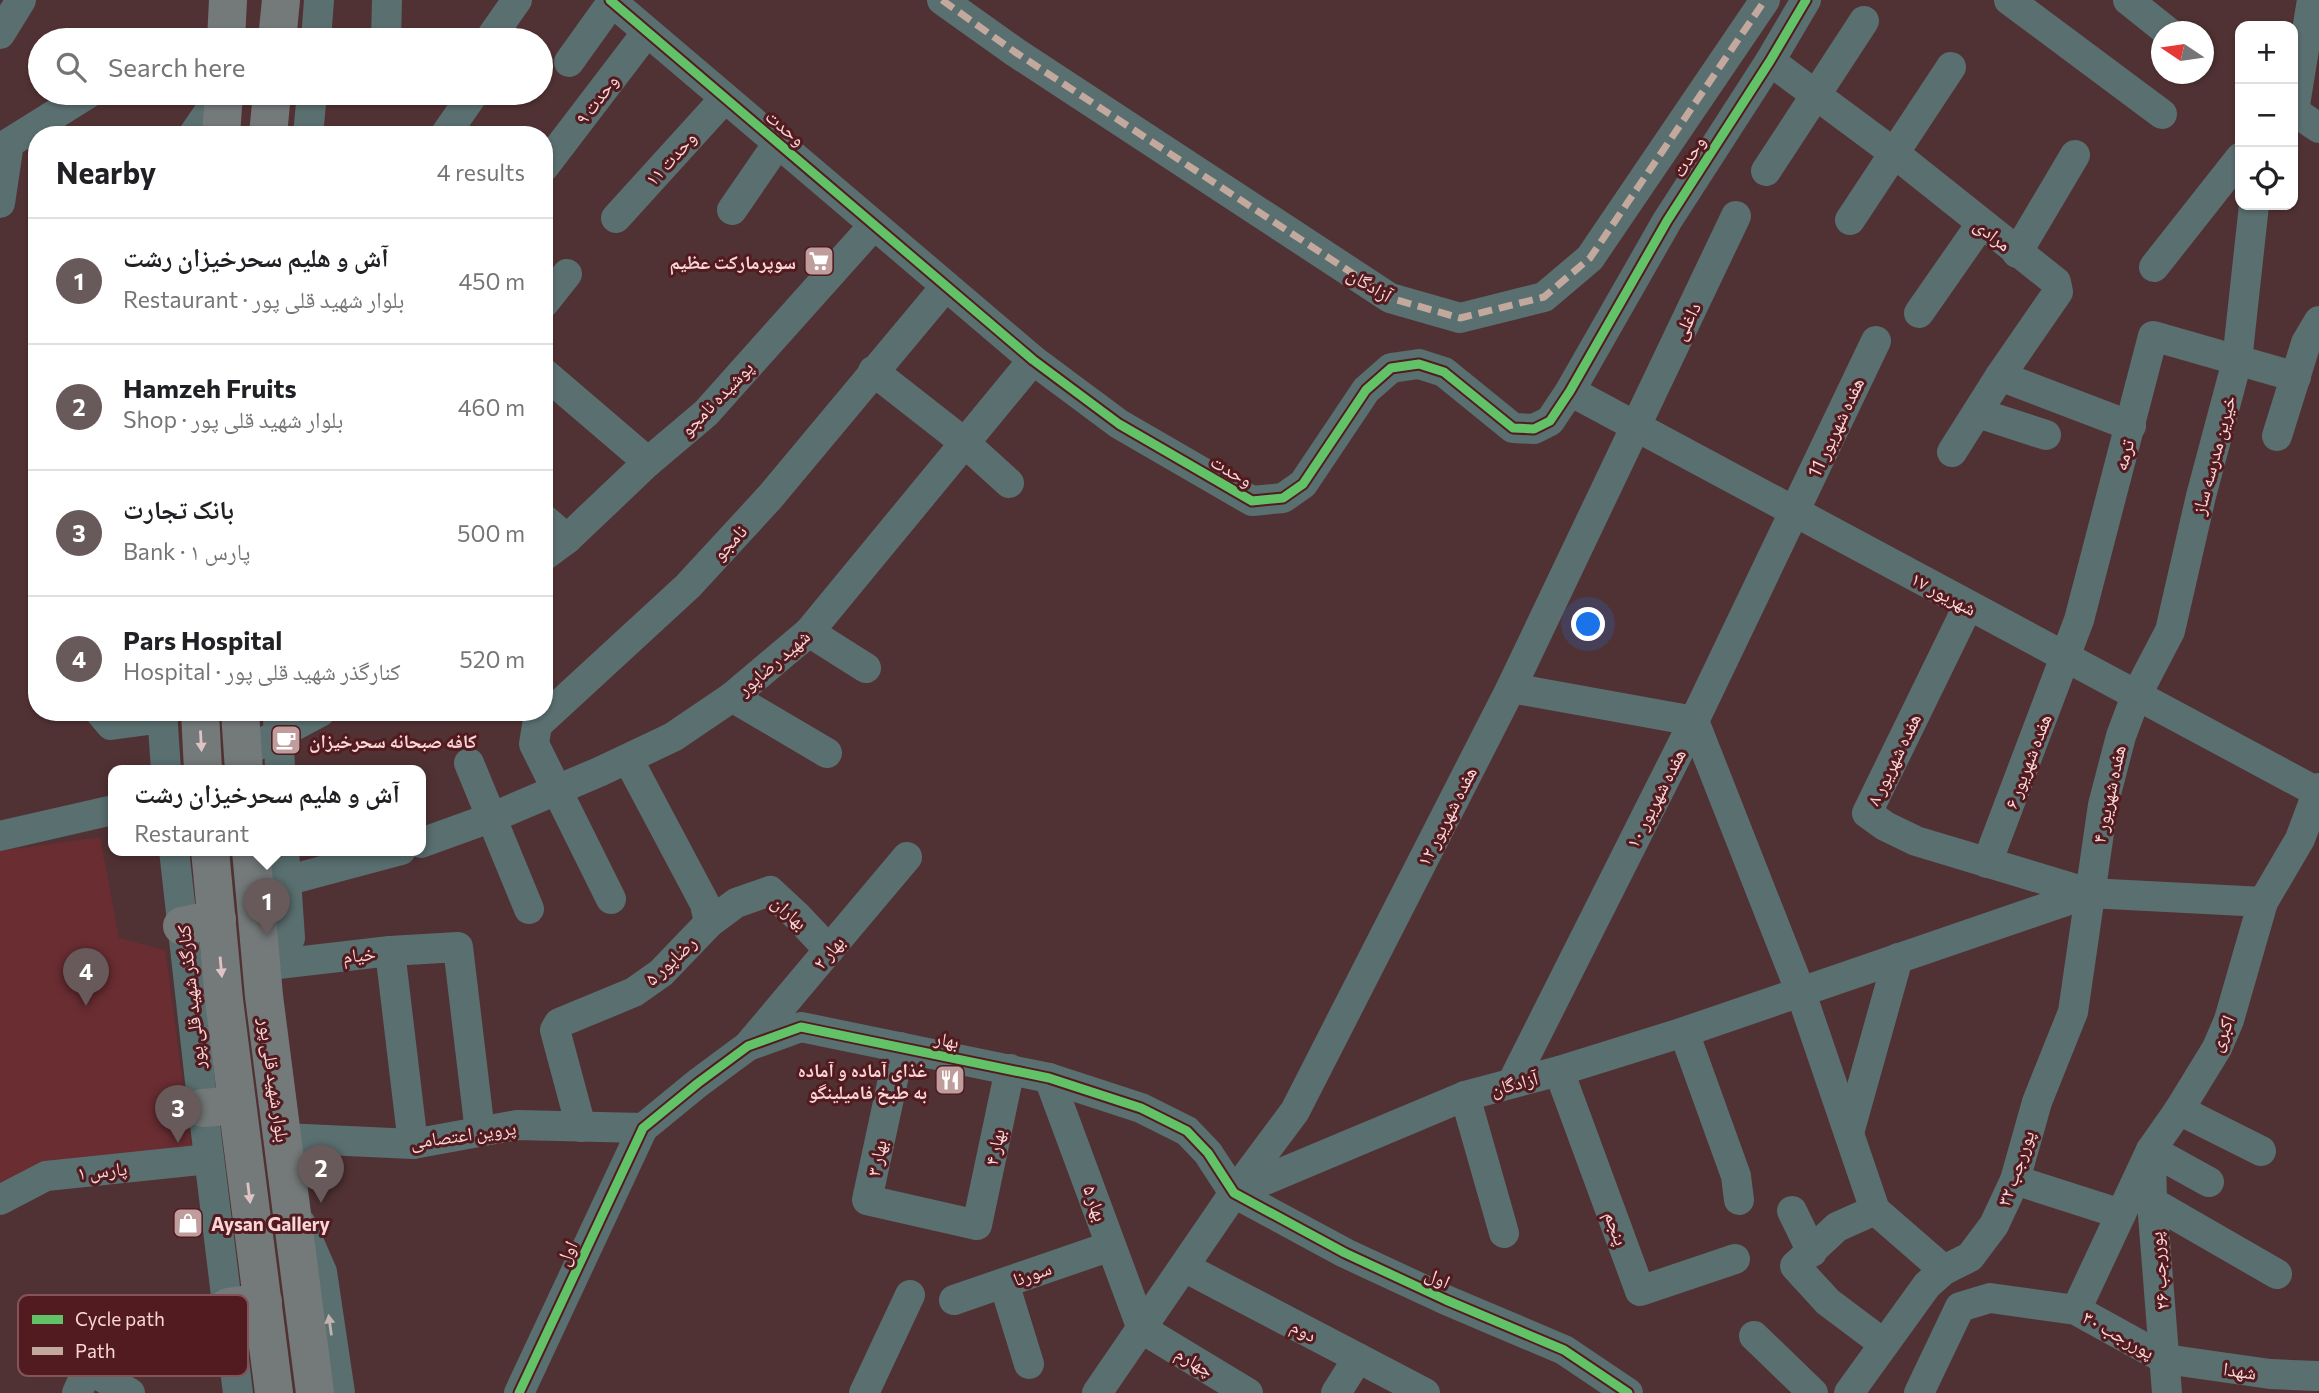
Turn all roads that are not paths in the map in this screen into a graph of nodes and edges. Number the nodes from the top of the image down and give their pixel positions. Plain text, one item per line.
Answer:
1 (21, 0) edge
2 (228, 0) edge
3 (281, 0) edge
4 (319, 0) edge
5 (387, 0) edge
6 (517, 0) edge
7 (942, 0) edge
8 (1765, 0) edge
9 (1806, 0) edge
10 (2008, 0) edge
11 (2128, 0) edge
12 (2312, 0) edge
13 (611, 1) edge
14 (1864, 21) dead end
15 (2154, 21) edge
16 (227, 28) edge
17 (278, 28) edge
18 (317, 28) edge
19 (386, 28) edge
20 (497, 28) edge
21 (647, 32) junction
22 (0, 34) edge
23 (1770, 61) junction
24 (569, 62) dead end
25 (1951, 67) dead end
26 (1816, 94) junction
27 (725, 98) junction
28 (70, 105) edge
29 (214, 105) edge
30 (222, 105) edge
31 (271, 105) edge
32 (311, 105) edge
33 (466, 105) edge
34 (2162, 114) dead end
35 (2308, 121) edge
36 (36, 126) edge
37 (199, 126) edge
38 (221, 126) edge
39 (269, 126) edge
40 (310, 126) edge
41 (451, 126) edge
42 (28, 131) edge
43 (778, 143) junction
44 (1894, 153) junction
45 (553, 155) edge
46 (2076, 155) dead end
47 (2235, 164) edge
48 (1766, 171) dead end
49 (0, 203) edge
50 (732, 210) dead end
51 (2253, 210) edge
52 (1736, 216) dead end
53 (616, 218) dead end
54 (1850, 220) dead end
55 (1981, 224) junction
56 (874, 225) junction
57 (2018, 253) junction
58 (2154, 267) dead end
59 (567, 274) dead end
60 (946, 286) junction
61 (553, 292) edge
62 (1919, 313) dead end
63 (2319, 321) edge
64 (1876, 341) dead end
65 (1033, 360) junction
66 (2237, 361) junction
67 (873, 371) junction
68 (2000, 376) junction
69 (2296, 377) junction
70 (553, 381) edge
71 (1570, 391) junction
72 (1978, 413) junction
73 (1636, 426) junction
74 (2131, 426) junction
75 (2046, 435) dead end
76 (2277, 436) dead end
77 (965, 443) junction
78 (1952, 452) dead end
79 (648, 462) junction
80 (1009, 483) dead end
81 (1795, 512) junction
82 (556, 547) edge
83 (1968, 606) junction
84 (809, 632) junction
85 (2066, 659) junction
86 (866, 668) dead end
87 (1511, 688) junction
88 (2136, 696) junction
89 (732, 697) junction
90 (553, 710) edge
91 (108, 721) edge
92 (128, 721) edge
93 (163, 721) edge
94 (200, 721) edge
95 (241, 721) edge
96 (541, 721) edge
97 (1694, 721) junction
98 (278, 723) edge
99 (827, 753) dead end
100 (628, 759) junction
101 (243, 761) edge
102 (469, 763) dead end
103 (166, 765) edge
104 (203, 765) edge
105 (280, 765) edge
106 (556, 791) junction
107 (2319, 795) edge
108 (108, 811) edge
109 (493, 817) junction
110 (0, 836) edge
111 (426, 841) edge
112 (176, 856) edge
113 (209, 856) edge
114 (252, 856) edge
115 (284, 856) edge
116 (379, 856) edge
117 (907, 857) dead end
118 (1987, 863) junction
119 (285, 881) junction
120 (2089, 893) junction
121 (611, 900) dead end
122 (2263, 902) junction
123 (529, 909) dead end
124 (200, 922) junction
125 (709, 923) junction
126 (829, 950) junction
127 (390, 951) junction
128 (1898, 958) junction
129 (261, 966) junction
130 (1801, 993) junction
131 (1684, 1032) junction
132 (748, 1046) junction
133 (900, 1047) junction
134 (1010, 1069) junction
135 (1559, 1071) junction
136 (1049, 1078) junction
137 (1512, 1083) junction
138 (1465, 1096) junction
139 (220, 1106) junction
140 (2179, 1110) junction
141 (581, 1127) junction
142 (643, 1128) junction
143 (480, 1132) junction
144 (1849, 1133) junction
145 (283, 1138) junction
146 (413, 1144) junction
147 (2151, 1150) junction
148 (2261, 1151) dead end
149 (209, 1159) junction
150 (2015, 1180) junction
151 (2209, 1182) dead end
152 (1234, 1193) junction
153 (0, 1200) edge
154 (290, 1200) junction
155 (1739, 1200) dead end
156 (2152, 1202) junction
157 (1875, 1210) junction
158 (1792, 1211) dead end
159 (2121, 1214) junction
160 (977, 1225) joint
161 (1504, 1233) dead end
162 (1111, 1246) junction
163 (1735, 1259) dead end
164 (1803, 1259) junction
165 (1184, 1267) junction
166 (1944, 1270) junction
167 (2277, 1274) dead end
168 (1004, 1283) junction
169 (243, 1295) edge
170 (245, 1295) edge
171 (910, 1295) dead end
172 (954, 1300) dead end
173 (2076, 1310) junction
174 (248, 1311) edge
175 (1142, 1329) junction
176 (1754, 1336) dead end
177 (1884, 1344) junction
178 (1358, 1358) junction
179 (2165, 1359) junction
180 (1029, 1364) dead end
181 (85, 1376) edge
182 (100, 1376) edge
183 (2318, 1380) edge
184 (875, 1389) edge
185 (77, 1393) edge
186 (130, 1393) edge
187 (274, 1393) edge
188 (315, 1393) edge
189 (340, 1393) edge
190 (519, 1393) edge
191 (1097, 1393) edge
192 (1248, 1393) edge
193 (1336, 1393) edge
194 (1424, 1393) edge
195 (1628, 1393) edge
196 (1813, 1393) edge
197 (1849, 1393) edge
198 (1919, 1393) edge
199 (2167, 1393) edge

1 - 22 street
2 - 16 highway
3 - 17 highway
4 - 18 street
5 - 19 street
6 - 20 street
7 - 8 street, آزادگان
9 - 23 street, وحدت
10 - 34 street
11 - 15 street
12 - 35 street
13 - 21 street, وحدت
13 - 24 street
14 - 26 street
21 - 27 street, وحدت
21 - 45 street, وحدت ۹
23 - 26 street, مرادی
23 - 71 street, وحدت
25 - 44 street
26 - 44 street, مرادی
26 - 48 street
27 - 43 street, وحدت
27 - 53 street, وحدت ۱۱
28 - 36 street
29 - 37 street
30 - 38 highway
31 - 39 highway
32 - 40 street
33 - 41 street
42 - 49 street
43 - 50 street
43 - 56 street, وحدت
44 - 54 street
44 - 55 street, مرادی
46 - 57 street
47 - 58 street
51 - 66 street, خیرین مدرسه ساز
52 - 73 street, داغلی
55 - 57 street, مرادی
55 - 62 street
56 - 60 street, وحدت
56 - 79 street, پوشیده نامجو
57 - 68 street, مرادی
59 - 61 street
60 - 65 street, وحدت
60 - 67 street, نامجو
63 - 69 street
64 - 81 street, هفده شهریور 11
65 - 71 street, وحدت
65 - 77 street, شهید رضاپور
66 - 69 street
66 - 74 street, ترمه
66 - 88 street, خیرین مدرسه ساز
67 - 77 street
67 - 90 street, نامجو
68 - 72 street, مرادی
68 - 74 street
69 - 76 street
70 - 79 street
71 - 73 street, ۱۷ شهریور
72 - 75 street
72 - 78 street, مرادی
73 - 81 street, ۱۷ شهریور
73 - 87 street, هفده شهریور ۱۲
74 - 85 street, ترمه
77 - 80 street
77 - 84 street, شهید رضاپور
79 - 82 street, پوشیده نامجو
81 - 83 street, ۱۷ شهریور
81 - 97 street, هفده شهریور ۱۰
83 - 85 street, ۱۷ شهریور
83 - 118 street, هفده شهریور ۸
84 - 86 street
84 - 89 street, شهید رضاپور
85 - 88 street, ۱۷ شهریور
85 - 118 street, هفده شهریور ۶
87 - 97 street
87 - 152 street, هفده شهریور ۱۲
88 - 107 street, ۱۷ شهریور
88 - 120 street, هفده شهریور ۴
89 - 99 street
89 - 100 street, شهید رضاپور
91 - 92 street
93 - 103 street
94 -> 104 highway
95 - 101 highway
96 - 106 street, نامجو
97 - 130 street
97 - 137 street, هفده شهریور ۱۰
98 - 101 street
98 - 105 street
100 - 106 street, شهید رضاپور
100 - 125 street, رضاپور ۵
102 - 109 street
106 - 109 street, شهید رضاپور
106 - 121 street, نامجو
107 - 122 street, اکبری
108 - 110 street
109 - 111 street, شهید رضاپور
109 - 123 street
112 - 124 street, کنارگذر شهید قلی پور
113 - 124 highway, بلوار شهید قلی پور
114 - 129 highway, بلوار شهید قلی پور
115 - 119 street
116 - 119 street
117 - 126 street, بهار ۲
118 - 120 street, هفده شهریور ۸
119 - 129 street
120 - 122 street
120 - 128 street, آزادگان
120 - 150 street, پوررجب ۳۲
122 - 140 street, اکبری
124 -> 139 highway, بلوار شهید قلی پور
125 - 126 street, بهاران
125 - 141 street, رضاپور ۵
126 - 132 street, بهار ۲
127 - 129 street, خیام
127 - 143 street, خیام
127 - 146 street
128 - 130 street, آزادگان
128 - 144 street
129 - 145 highway, بلوار شهید قلی پور
130 - 131 street, آزادگان
130 - 144 street
131 - 135 street, آزادگان
131 - 155 street
132 - 133 street, بهار
132 - 142 street, بهار
133 - 134 street, بهار
133 - 160 street, بهار ۳
134 - 136 street, بهار
134 - 160 street, بهار ۴
135 - 137 street, آزادگان
135 - 163 street, پنجم
136 - 152 street, بهار
136 - 162 street, بهار ۵
137 - 138 street, آزادگان
138 - 152 street, آزادگان
138 - 161 street
139 - 149 street
139 -> 170 highway, بلوار شهید قلی پور
140 - 147 street, اکبری
140 - 148 street
141 - 142 street, پروین اعتصامی
141 - 143 street, پروین اعتصامی
142 - 190 street, اول
143 - 146 street, پروین اعتصامی
144 - 157 street
145 - 146 street, پروین اعتصامی
145 - 154 highway, بلوار شهید قلی پور
147 - 151 street
147 - 156 street, پوررجب ۲۶
147 - 159 street, اکبری
149 - 153 street, پارس ۱
149 - 169 street
150 - 159 street
150 - 166 street, پوررجب ۳۲
152 - 165 street, هفده شهریور ۱۲
152 - 195 street, اول
154 - 188 highway, بلوار شهید قلی پور
189 -> 154 street
156 - 167 street
156 - 179 street, پوررجب ۲۶
157 - 164 street
157 - 166 street
158 - 164 street
159 - 173 street, اکبری
162 - 168 street, سورنا
162 - 175 street, بهار ۵
164 - 177 street
165 - 175 street, هفده شهریور ۱۲
165 - 178 street, دوم
166 - 177 street, پوررجب ۳۲
168 - 172 street, سورنا
168 - 180 street
171 - 184 street
173 - 179 street, پوررجب ۳۰
173 - 198 street, پوررجب ۳۰
174 - 187 highway, بلوار شهید قلی پور
175 - 191 street, هفده شهریور ۱۲
175 - 192 street, چهارم
176 - 196 street
177 - 197 street, پوررجب ۳۲
178 - 193 street
178 - 194 street, دوم
179 - 183 street, شهدا
179 - 199 street, پوررجب ۲۶
181 - 185 street
182 - 186 street

